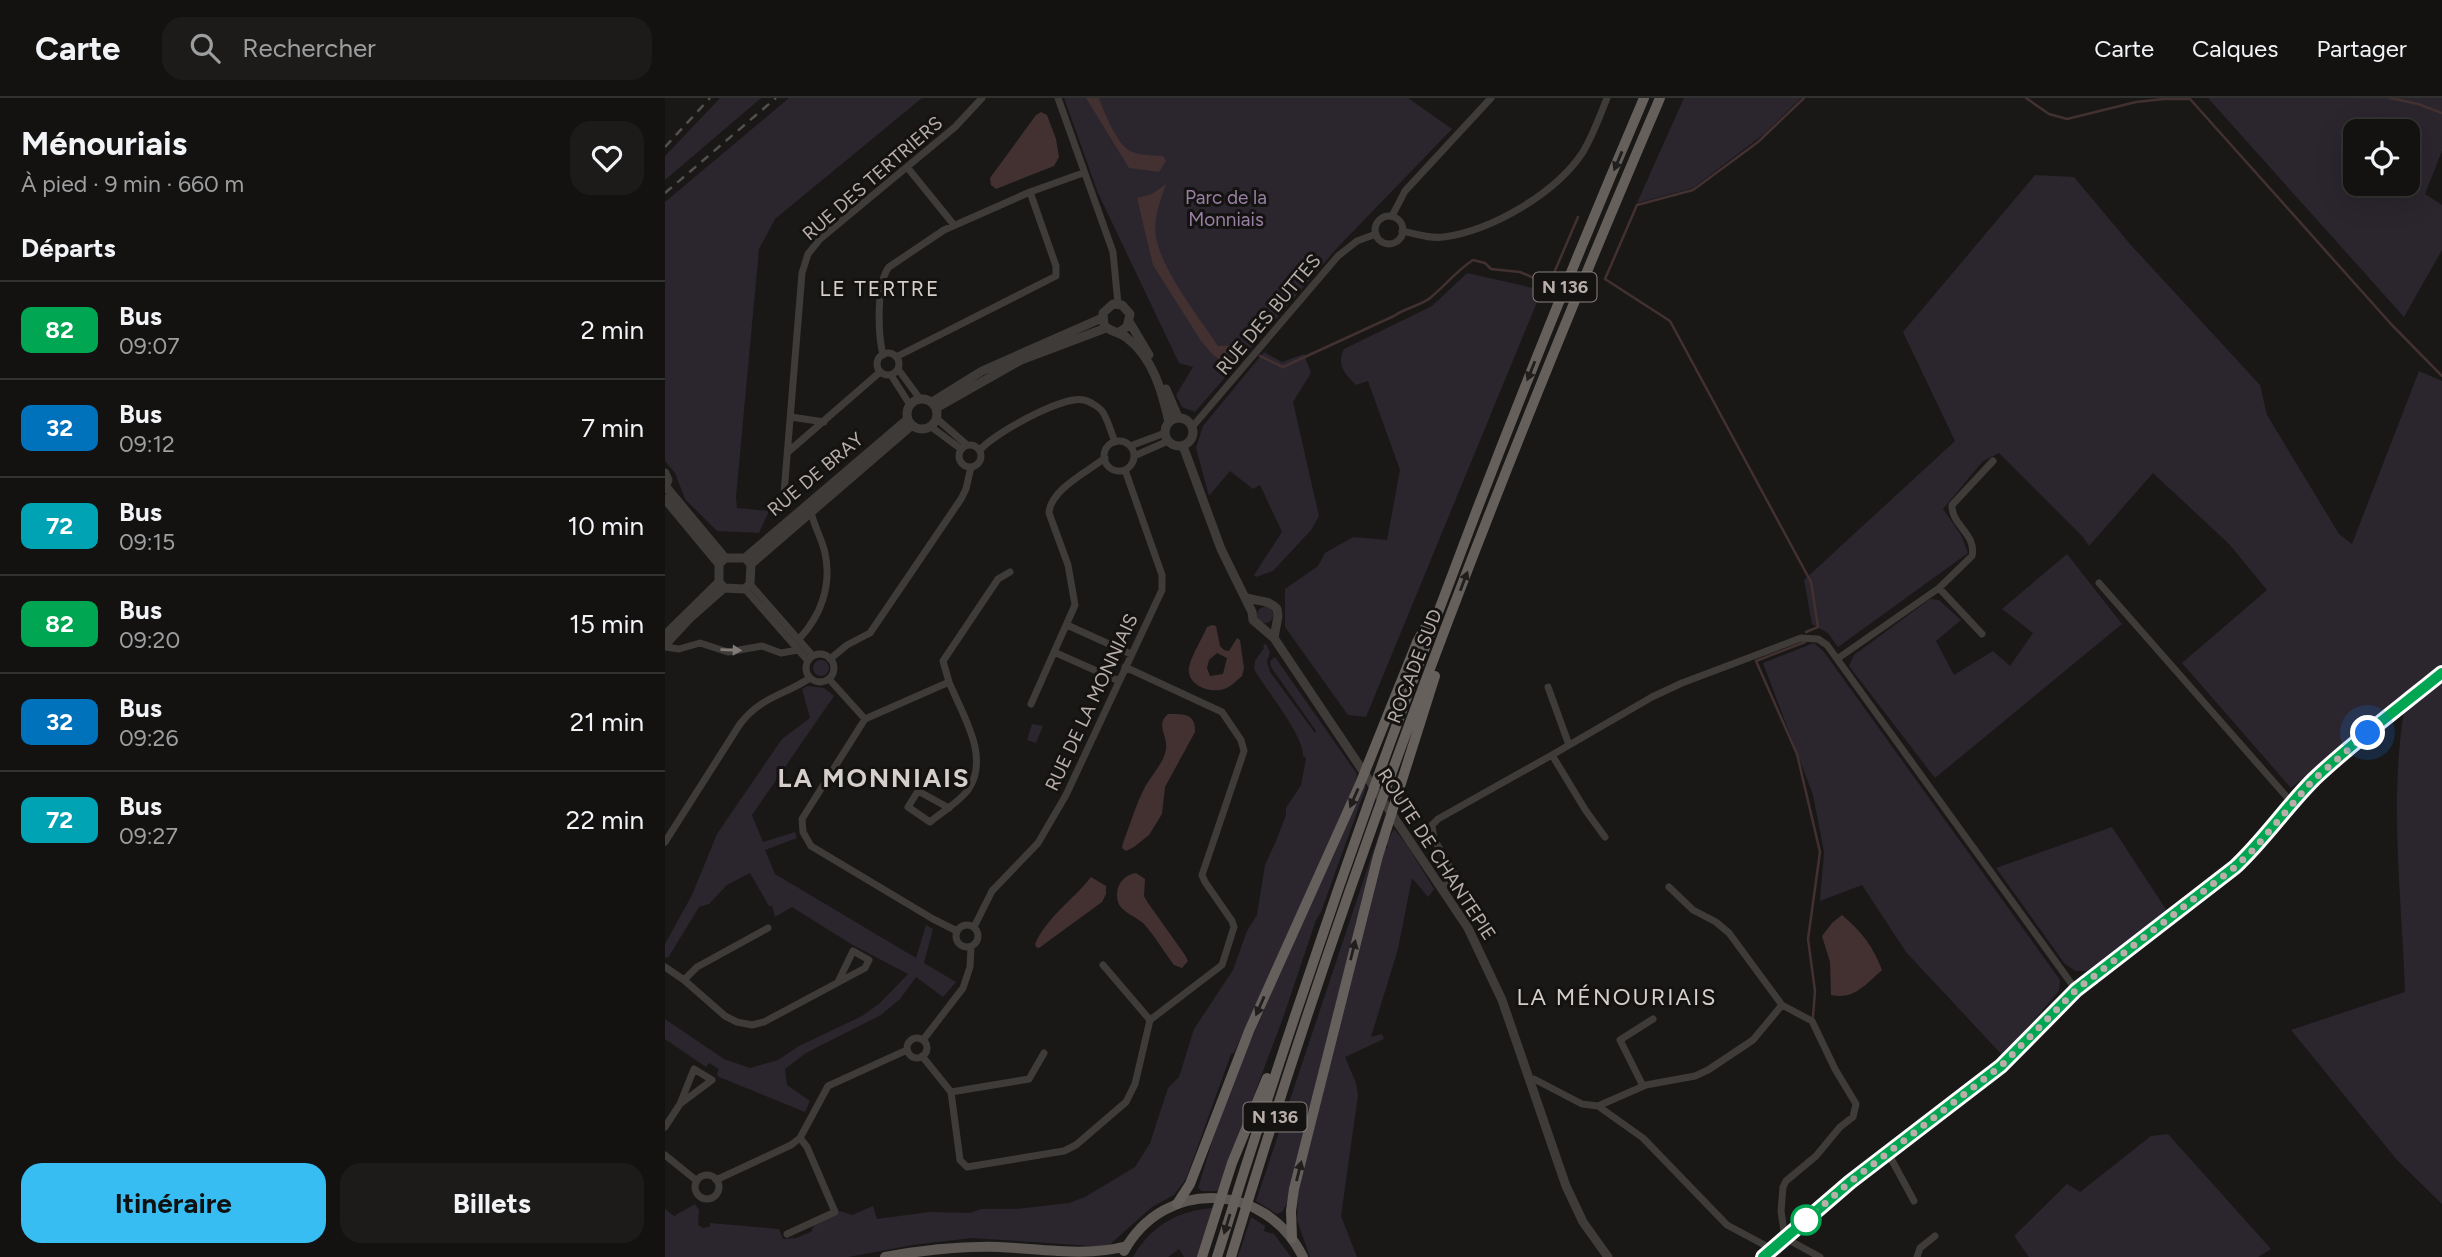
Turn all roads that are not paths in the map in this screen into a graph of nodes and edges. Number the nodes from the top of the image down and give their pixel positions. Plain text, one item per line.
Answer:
1 (982, 98) edge
2 (1058, 98) edge
3 (1491, 98) edge
4 (1607, 98) edge
5 (1644, 98) edge
6 (1660, 98) edge
7 (907, 167) junction
8 (1083, 173) junction
9 (1030, 192) junction
10 (1392, 216) junction
11 (954, 225) junction
12 (1402, 231) junction
13 (1376, 234) junction
14 (1118, 303) junction
15 (1102, 318) junction
16 (1130, 323) junction
17 (1106, 328) junction
18 (1119, 332) junction
19 (883, 355) junction
20 (896, 357) junction
21 (898, 369) junction
22 (880, 372) junction
23 (891, 375) junction
24 (920, 399) junction
25 (910, 405) junction
26 (933, 414) junction
27 (791, 417) junction
28 (1173, 419) junction
29 (824, 422) junction
30 (910, 422) junction
31 (1193, 426) junction
32 (1167, 437) junction
33 (1115, 442) junction
34 (1130, 446) junction
35 (1184, 446) junction
36 (964, 447) junction
37 (980, 450) junction
38 (787, 452) junction
39 (1134, 456) junction
40 (1105, 458) junction
41 (1993, 461) dead end
42 (971, 467) junction
43 (1125, 470) junction
44 (665, 473) edge
45 (665, 487) edge
46 (784, 493) dead end
47 (665, 499) edge
48 (811, 512) junction
49 (722, 561) junction
50 (748, 561) junction
51 (1010, 572) dead end
52 (2099, 583) dead end
53 (721, 585) junction
54 (747, 587) junction
55 (1939, 588) junction
56 (1245, 597) junction
57 (1262, 602) junction
58 (1441, 602) junction
59 (1252, 612) junction
60 (1275, 623) junction
61 (1066, 625) junction
62 (1263, 628) junction
63 (1982, 634) dead end
64 (665, 635) edge
65 (1273, 638) junction
66 (799, 639) junction
67 (1440, 645) junction
68 (665, 646) edge
69 (798, 650) junction
70 (1054, 652) junction
71 (1131, 654) junction
72 (811, 659) junction
73 (830, 659) junction
74 (1837, 659) junction
75 (1125, 667) junction
76 (2442, 673) edge
77 (810, 678) junction
78 (829, 679) junction
79 (1119, 681) junction
80 (949, 682) junction
81 (1548, 687) dead end
82 (1031, 704) dead end
83 (865, 719) junction
84 (1569, 745) junction
85 (1552, 755) junction
86 (2293, 804) junction
87 (949, 807) junction
88 (1605, 837) dead end
89 (665, 842) edge
90 (1669, 887) dead end
91 (1443, 889) junction
92 (974, 927) junction
93 (768, 928) dead end
94 (957, 931) junction
95 (971, 947) junction
96 (1103, 965) dead end
97 (665, 967) edge
98 (684, 980) junction
99 (838, 982) junction
100 (2076, 990) junction
101 (1782, 1005) junction
102 (1653, 1019) dead end
103 (1150, 1020) junction
104 (923, 1040) junction
105 (907, 1050) junction
106 (1044, 1054) dead end
107 (922, 1056) junction
108 (1277, 1065) junction
109 (1529, 1080) junction
110 (1643, 1086) junction
111 (951, 1092) junction
112 (680, 1104) junction
113 (1598, 1106) junction
114 (665, 1127) edge
115 (800, 1138) junction
116 (1888, 1153) junction
117 (665, 1155) edge
118 (716, 1180) junction
119 (697, 1181) junction
120 (1836, 1194) joint
121 (1915, 1201) dead end
122 (1177, 1204) junction
123 (787, 1234) dead end
124 (1935, 1237) dead end
125 (1292, 1238) junction
126 (1785, 1238) junction
127 (1127, 1246) junction
128 (1772, 1249) junction
129 (885, 1257) edge
130 (1121, 1257) edge
131 (1202, 1257) edge
132 (1217, 1257) edge
133 (1231, 1257) edge
134 (1303, 1257) edge
135 (1608, 1257) edge
136 (1763, 1257) edge
137 (1820, 1257) edge
138 (1917, 1257) edge

1 - 7 street, RUE DES TERTRIERS
2 - 8 street
3 - 10 street
4 - 12 street
5 -> 58 highway, ROCADE SUD / N 136
67 -> 6 highway, ROCADE SUD / N 136
7 - 11 street
7 - 27 street, RUE DES TERTRIERS
8 - 9 street
8 - 14 street
9 - 11 street
9 - 20 street
10 - 12 street
10 - 13 street
11 - 19 street
12 - 13 street
13 - 31 street, RUE DES BUTTES
14 - 15 street
14 - 16 street
15 - 17 street
15 - 26 street
16 - 18 street
16 - 28 street
17 - 18 street
17 - 26 street
18 - 28 street
19 - 20 street
19 - 22 street
20 - 21 street
21 - 23 street
21 - 24 street
22 - 23 street
22 - 29 street
23 - 25 street
24 - 25 street
24 - 26 street
25 - 30 street
26 - 30 street
26 - 36 street
27 - 29 street
27 - 38 street, RUE DES TERTRIERS
28 - 31 street
28 - 32 street
29 - 38 street
30 - 48 street, RUE DE BRAY
30 - 50 street, RUE DE BRAY
31 - 35 street
32 - 34 street
32 - 35 street
32 - 39 street
33 - 34 street
33 - 37 street
33 - 40 street
34 - 39 street
35 - 56 street
36 - 37 street
36 - 42 street
37 - 42 street
38 - 46 street, RUE DES TERTRIERS
39 - 43 street
40 - 43 street
40 - 61 street
41 - 55 street
42 - 73 street
43 - 71 street, RUE DE LA MONNIAIS
44 - 45 street
45 - 49 street
47 - 49 street
48 - 50 street, RUE DE BRAY
48 - 66 street
49 - 50 street
49 - 53 street
50 - 54 street
51 - 80 street
52 - 86 street
53 - 54 street
53 - 64 street
53 - 68 street
54 - 66 street
54 - 69 street
55 - 63 street
55 - 74 street
56 - 57 street
56 - 59 street
57 - 59 street
57 - 60 street
58 - 108 highway, ROCADE SUD / N 136
58 -> 122 highway
59 - 62 street
60 - 62 street
60 - 65 street
61 - 70 street
61 - 71 street
62 - 65 street, ROUTE DE CHANTEPIE
65 - 91 street, ROUTE DE CHANTEPIE
66 - 72 street
125 -> 67 highway
67 - 133 highway, ROCADE SUD / N 136
68 -> 69 street
69 - 72 street
70 - 79 street
70 - 82 street
71 - 75 street, RUE DE LA MONNIAIS
72 - 73 street
72 - 77 street
73 - 78 street
74 - 84 street
74 - 100 street
75 - 79 street, RUE DE LA MONNIAIS
75 - 103 street
76 - 86 street
77 - 78 street
77 - 89 street
78 - 83 street
79 - 92 street, RUE DE LA MONNIAIS
80 - 83 street
80 - 87 street
81 - 84 street
83 - 94 street
84 - 85 street
85 - 88 street
85 - 91 street
86 - 100 street
87 - 87 street
90 - 101 street
91 - 109 street, ROUTE DE CHANTEPIE
92 - 94 street
92 - 95 street
93 - 98 street
94 - 95 street
95 - 104 street
96 - 103 street
97 - 98 street
98 - 99 street
99 - 99 street
100 - 116 street
101 - 110 street
101 - 126 street
102 - 110 street
103 - 111 street
104 - 105 street
104 - 107 street
105 - 107 street
105 - 115 street
106 - 111 street
107 - 111 street
108 - 131 highway
108 -> 132 highway, ROCADE SUD / N 136
109 - 113 street
109 - 135 street, ROUTE DE CHANTEPIE
110 - 113 street
112 - 112 street
112 - 114 street
113 - 128 street
115 - 118 street
115 - 123 street
116 - 120 street
116 - 121 street
117 - 119 street
118 - 119 street
118 - 119 street
120 - 126 street
122 - 125 main road
122 - 127 main road
124 - 138 street
125 - 134 main road
126 - 128 street
126 - 137 street
127 - 129 main road
127 - 130 main road
128 - 136 street

